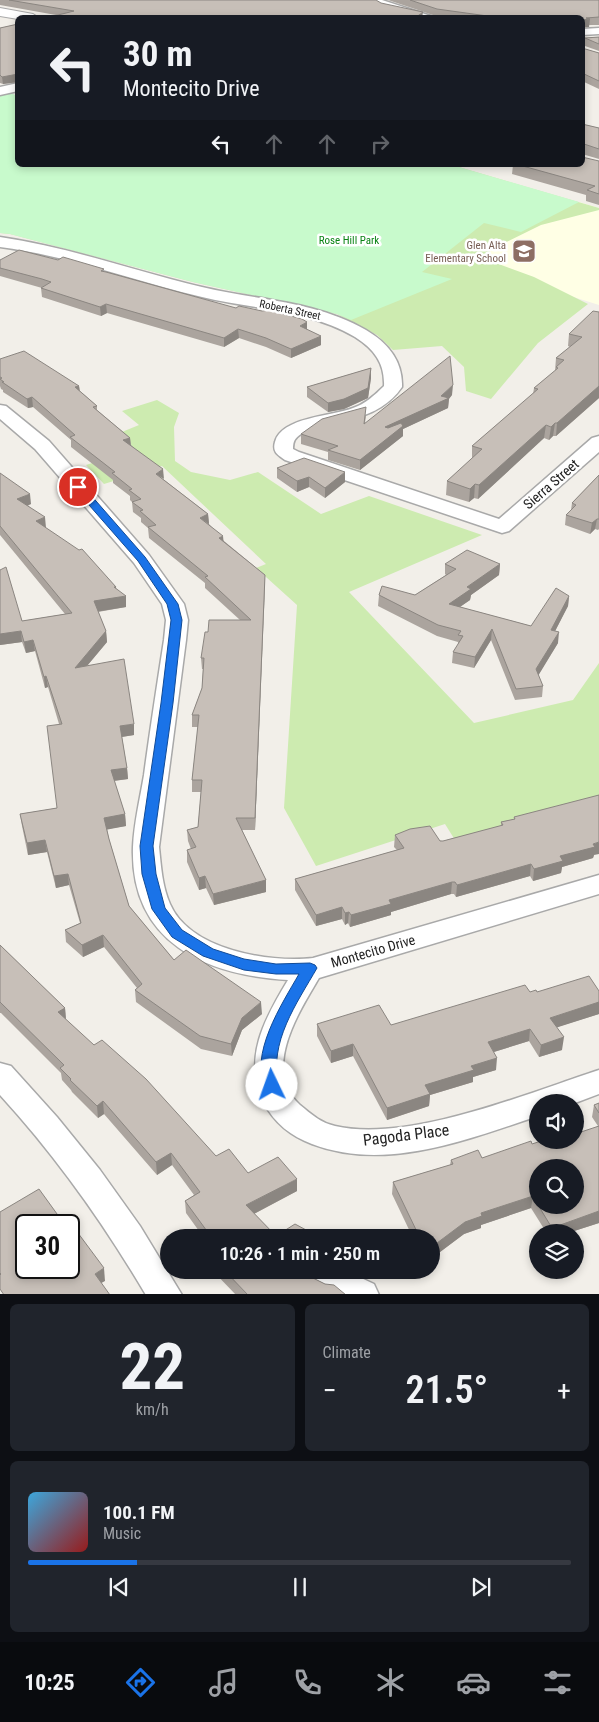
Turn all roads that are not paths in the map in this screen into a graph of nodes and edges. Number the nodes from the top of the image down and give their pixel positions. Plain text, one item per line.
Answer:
1 (372, 0) edge
2 (0, 12) edge
3 (16, 15) edge
4 (418, 15) edge
5 (599, 31) edge
6 (585, 32) edge
7 (15, 88) edge
8 (0, 91) edge
9 (0, 242) edge
10 (0, 410) edge
11 (599, 442) edge
12 (502, 527) joint
13 (599, 884) edge
14 (310, 968) junction
15 (0, 1076) edge
16 (599, 1082) edge
17 (565, 1094) edge
18 (529, 1106) edge
19 (328, 1279) edge
20 (165, 1294) edge
21 (362, 1294) edge

1 - 4 street
2 - 3 street
5 - 6 street
7 - 8 street
9 - 12 street, Roberta Street
10 - 14 street, Montecito Drive
11 - 12 street, Sierra Street
13 - 14 street, Montecito Drive
14 - 18 street, Pagoda Place
15 - 20 street
16 - 17 street, Pagoda Place
19 - 21 street

